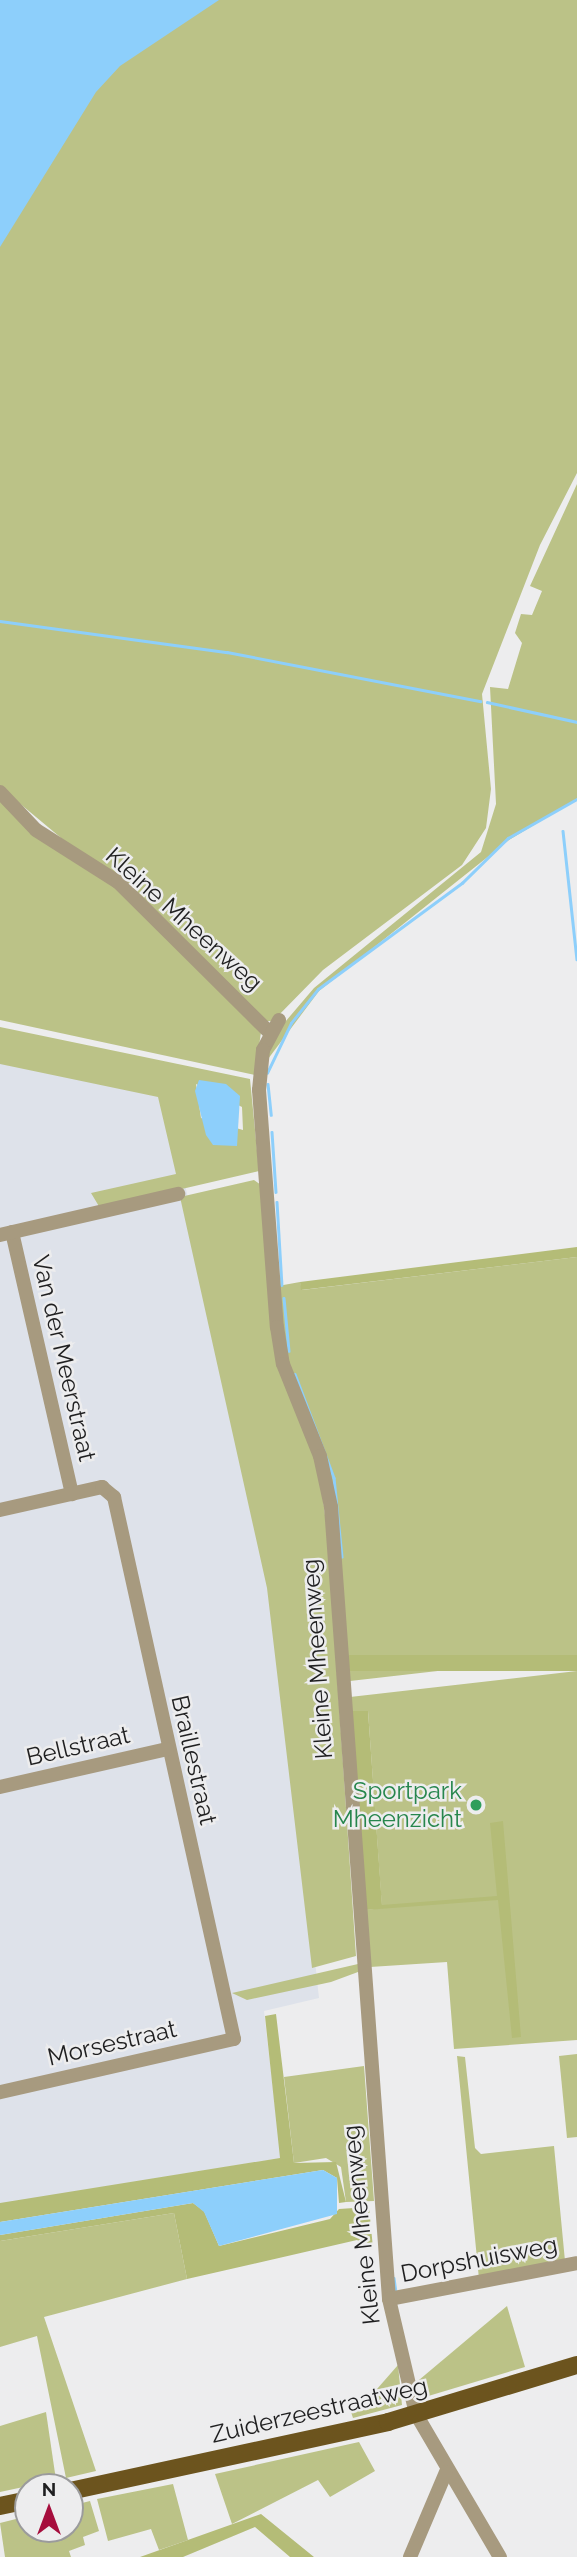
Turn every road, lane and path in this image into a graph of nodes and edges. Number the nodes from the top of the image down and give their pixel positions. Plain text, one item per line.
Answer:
1 (0, 792) edge
2 (279, 1020) dead end
3 (270, 1032) junction
4 (178, 1194) dead end
5 (6, 1234) edge
6 (72, 1494) junction
7 (0, 1510) edge
8 (167, 1749) junction
9 (0, 1787) edge
10 (234, 2039) joint
11 (0, 2092) edge
12 (577, 2263) edge
13 (389, 2299) junction
14 (577, 2365) edge
15 (416, 2414) junction
16 (446, 2472) junction
17 (84, 2488) edge
18 (410, 2557) edge
19 (500, 2557) edge

1 - 3 street, Kleine Mheenweg
2 - 3 street, Kleine Mheenweg
3 - 13 street, Kleine Mheenweg
4 - 5 street
5 - 6 street, Van der Meerstraat
6 - 7 street
6 - 8 street, Braillestraat
8 - 9 street, Bellstraat
8 - 10 street, Braillestraat
10 - 11 street, Morsestraat
12 - 13 street, Dorpshuisweg
13 - 15 street, Kleine Mheenweg
14 - 15 main road, Zuiderzeestraatweg
15 - 16 street, Kleine Mheenweg
15 - 17 main road, Zuiderzeestraatweg
16 - 18 street
16 - 19 street, Kleine Mheenweg

